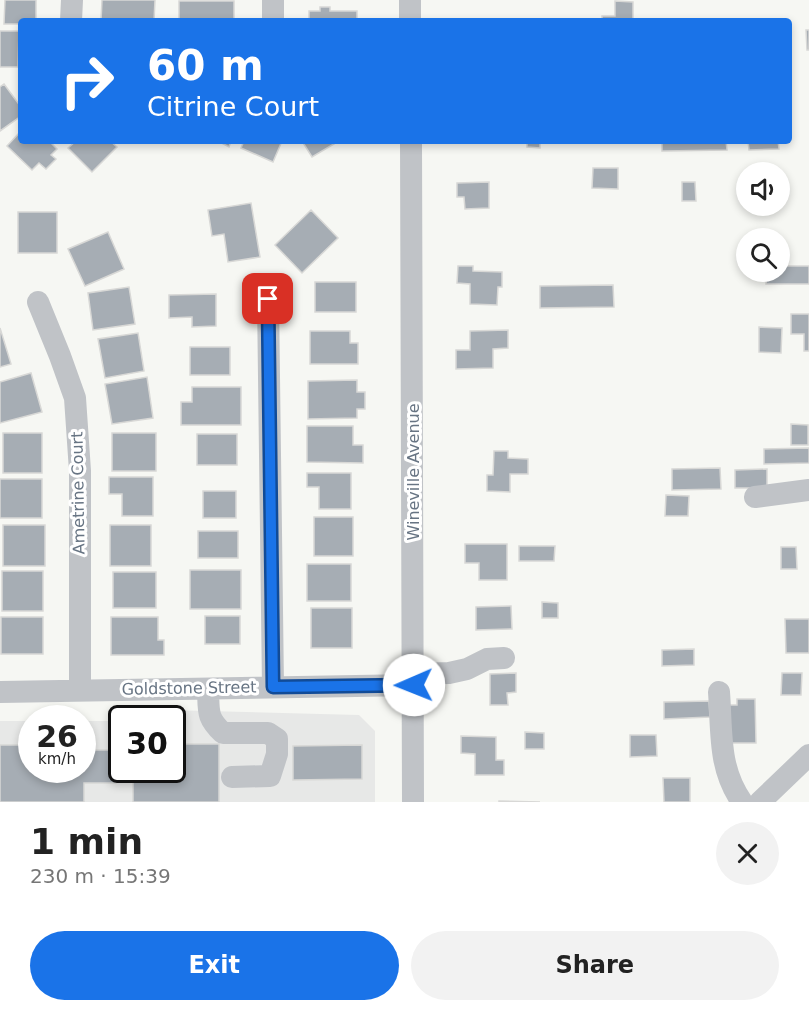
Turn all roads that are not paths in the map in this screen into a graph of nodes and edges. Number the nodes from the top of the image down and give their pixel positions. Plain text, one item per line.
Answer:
1 (72, 0) edge
2 (273, 0) edge
3 (410, 0) edge
4 (71, 18) edge
5 (273, 18) edge
6 (410, 18) edge
7 (411, 144) edge
8 (268, 299) dead end
9 (38, 302) dead end
10 (809, 490) edge
11 (755, 497) dead end
12 (504, 658) dead end
13 (414, 679) junction
14 (273, 687) junction
15 (208, 689) junction
16 (80, 690) junction
17 (0, 692) edge
18 (719, 692) dead end
19 (809, 755) edge
20 (232, 777) dead end
21 (413, 802) edge
22 (742, 802) edge
23 (760, 802) edge

1 - 4 street
2 - 5 street
3 - 6 street
7 - 13 street, Wineville Avenue
8 - 14 street
9 - 16 street, Ametrine Court
10 - 11 street
12 - 13 street, Goldstone Street
13 - 14 street, Goldstone Street
13 - 21 street, Wineville Avenue
14 - 15 street, Goldstone Street
15 - 16 street, Goldstone Street
15 - 20 street
16 - 17 street, Goldstone Street
18 - 22 street
19 - 23 street

